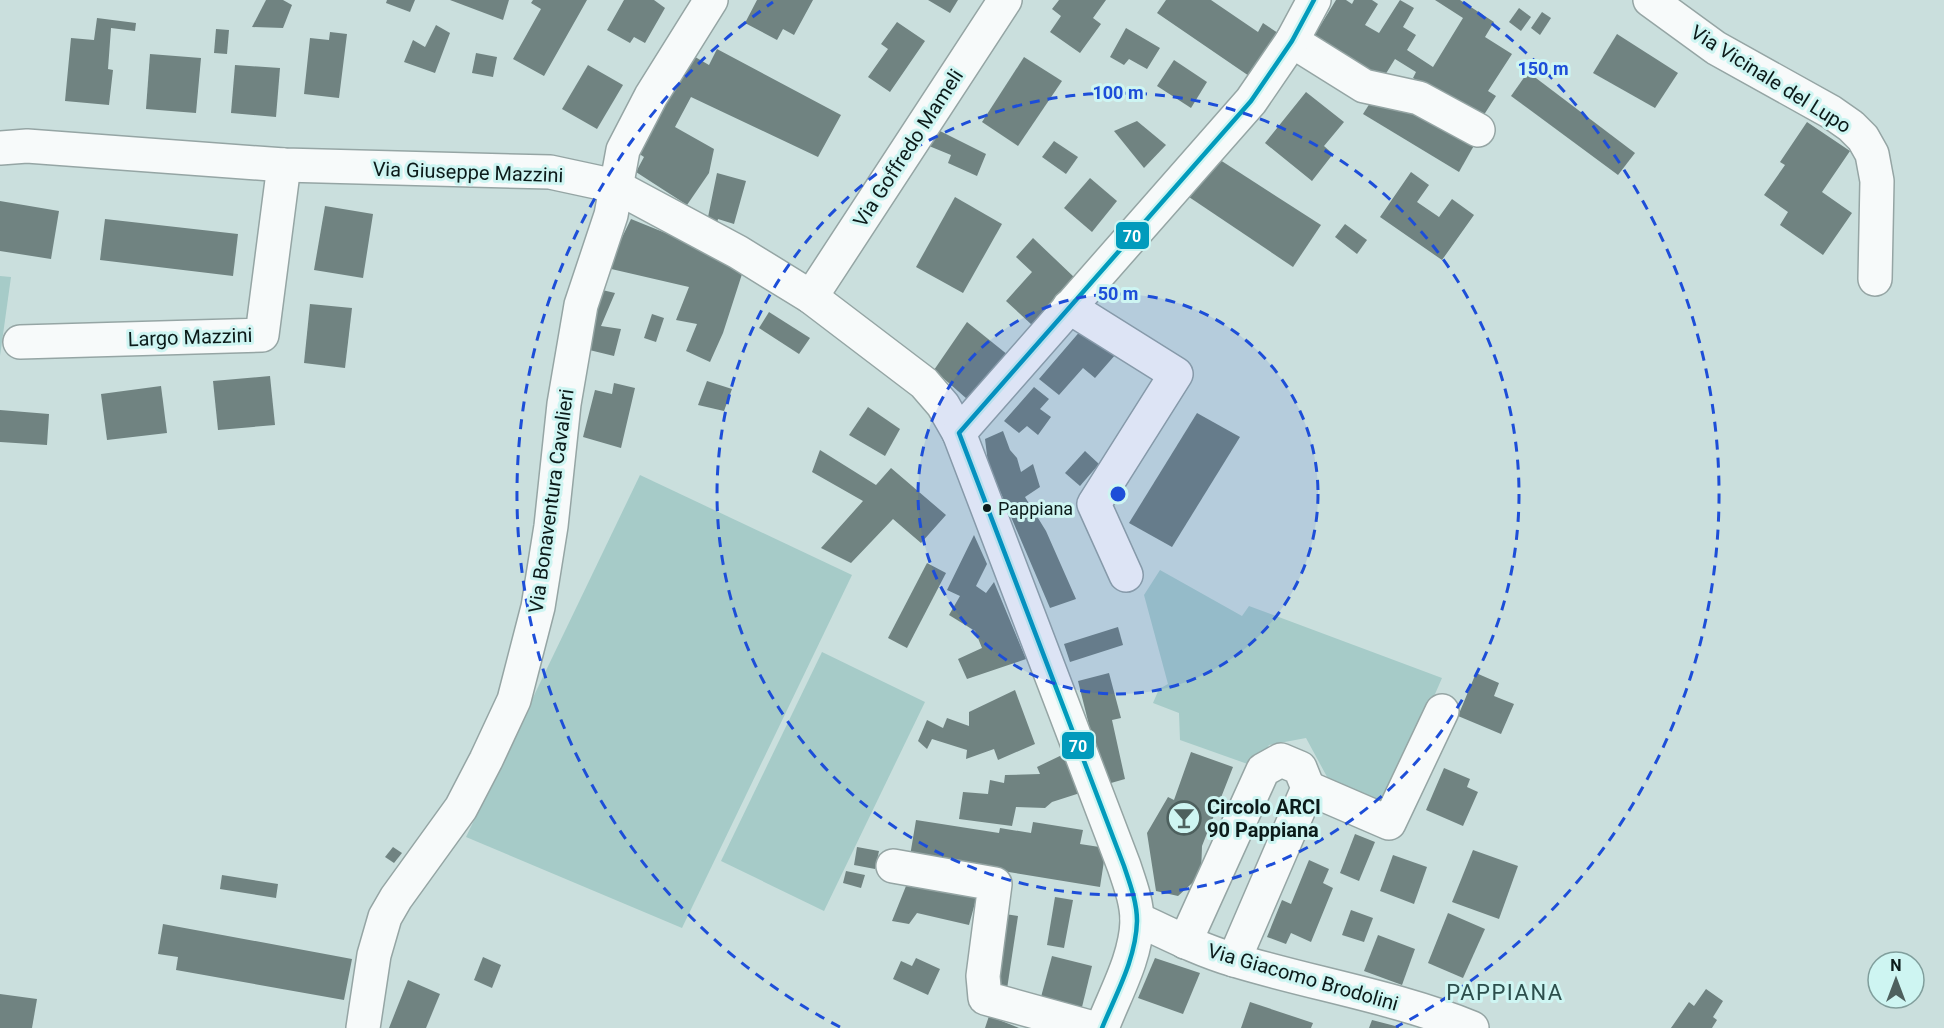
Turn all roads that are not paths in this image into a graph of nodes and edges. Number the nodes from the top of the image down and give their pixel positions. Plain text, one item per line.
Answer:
1 (711, 0) edge
2 (1005, 0) edge
3 (1314, 0) edge
4 (1650, 0) edge
5 (1293, 41) junction
6 (1478, 130) dead end
7 (0, 148) edge
8 (284, 165) junction
9 (615, 186) junction
10 (1875, 279) dead end
11 (811, 297) junction
12 (1069, 307) junction
13 (20, 342) dead end
14 (959, 433) junction
15 (1126, 575) dead end
16 (1442, 711) dead end
17 (1308, 788) junction
18 (893, 866) dead end
19 (1137, 919) junction
20 (1185, 942) junction
21 (1234, 960) junction
22 (363, 1028) edge
23 (1093, 1028) edge
24 (1102, 1028) edge
25 (1472, 1028) edge

1 - 9 street, Via Bonaventura Cavalieri
2 - 11 street, Via Goffredo Mameli
3 - 5 street
4 - 10 street, Via Vicinale del Lupo
5 - 6 street
5 - 12 street
7 - 8 street, Via Giuseppe Mazzini
8 - 9 street, Via Giuseppe Mazzini
8 - 13 street, Largo Mazzini
9 - 11 street, Via Giuseppe Mazzini
9 - 22 street, Via Bonaventura Cavalieri
11 - 14 street, Via Giuseppe Mazzini
12 - 14 street
12 - 15 street
14 - 19 street, Via Giuseppe Mazzini
16 - 17 street
17 - 20 street
17 - 21 street
18 - 23 street
19 - 20 street, Via Giacomo Brodolini
19 - 24 street
20 - 21 street, Via Giacomo Brodolini
21 - 25 street, Via Giacomo Brodolini

